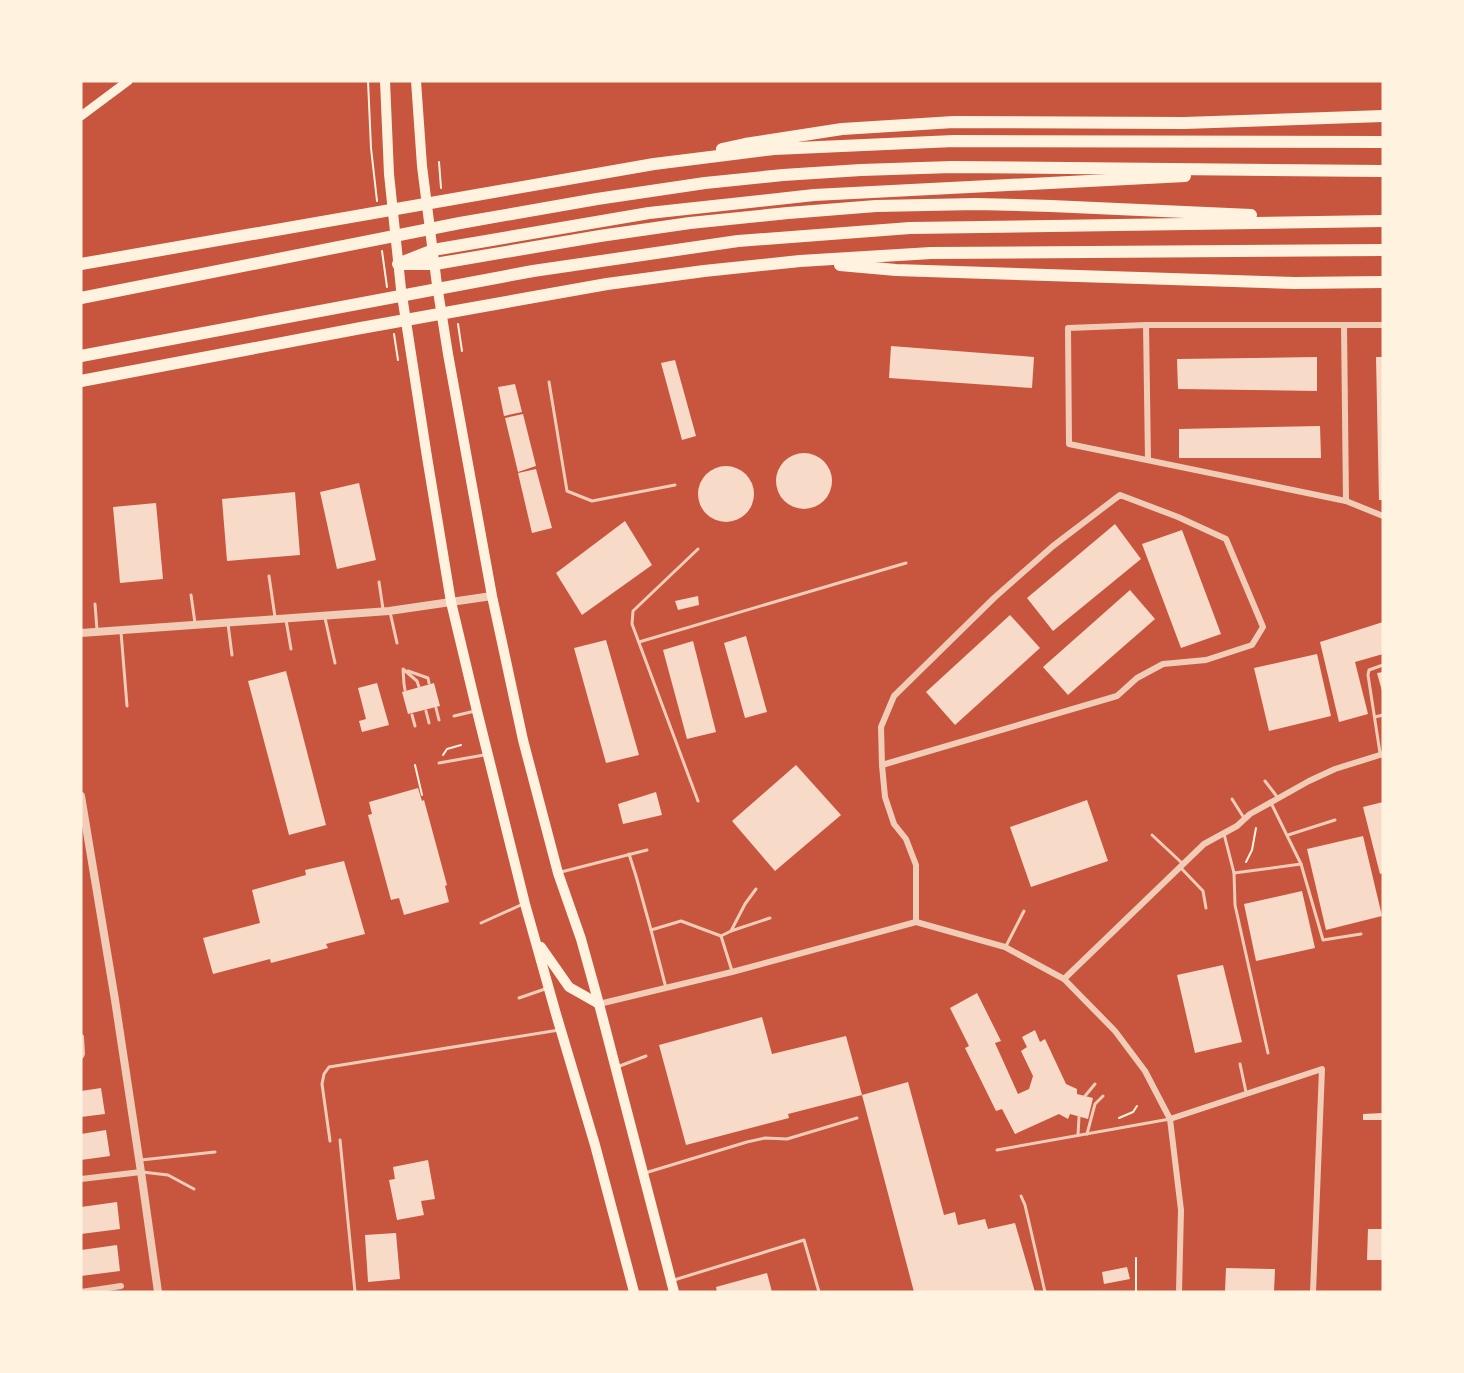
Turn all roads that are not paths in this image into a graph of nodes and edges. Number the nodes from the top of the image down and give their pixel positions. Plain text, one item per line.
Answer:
1 (128, 81) edge
2 (385, 81) edge
3 (416, 81) edge
4 (81, 116) edge
5 (1383, 116) edge
6 (1383, 142) edge
7 (654, 164) junction
8 (1306, 170) junction
9 (1383, 171) edge
10 (1366, 220) junction
11 (1383, 220) edge
12 (433, 250) junction
13 (1383, 250) edge
14 (800, 261) junction
15 (81, 264) edge
16 (398, 264) junction
17 (435, 264) junction
18 (1383, 282) edge
19 (81, 298) edge
20 (1146, 325) junction
21 (1344, 325) junction
22 (1383, 325) edge
23 (81, 356) edge
24 (81, 381) edge
25 (549, 382) dead end
26 (1148, 460) junction
27 (675, 485) dead end
28 (1346, 501) junction
29 (1383, 516) edge
30 (698, 549) dead end
31 (906, 563) dead end
32 (269, 576) dead end
33 (379, 582) dead end
34 (191, 595) dead end
35 (492, 596) junction
36 (452, 602) junction
37 (95, 604) dead end
38 (386, 611) junction
39 (324, 615) junction
40 (285, 618) junction
41 (275, 619) junction
42 (228, 623) junction
43 (195, 625) junction
44 (121, 630) junction
45 (97, 632) junction
46 (81, 633) edge
47 (639, 642) junction
48 (397, 643) dead end
49 (291, 649) dead end
50 (232, 655) dead end
51 (335, 663) dead end
52 (1383, 665) edge
53 (404, 669) junction
54 (429, 683) dead end
55 (419, 687) dead end
56 (405, 690) dead end
57 (127, 706) dead end
58 (436, 708) dead end
59 (426, 711) dead end
60 (477, 711) junction
61 (412, 715) dead end
62 (1383, 715) edge
63 (454, 716) dead end
64 (1375, 717) junction
65 (440, 720) dead end
66 (429, 723) dead end
67 (415, 726) dead end
68 (1382, 754) edge
69 (488, 755) junction
70 (439, 763) dead end
71 (882, 765) junction
72 (1266, 781) dead end
73 (81, 796) edge
74 (1278, 798) junction
75 (1233, 799) dead end
76 (698, 801) dead end
77 (1271, 802) junction
78 (1245, 819) junction
79 (1335, 820) dead end
80 (1224, 833) junction
81 (1152, 835) dead end
82 (1288, 835) junction
83 (85, 844) edge
84 (647, 850) dead end
85 (629, 855) junction
86 (1301, 864) junction
87 (1181, 866) junction
88 (558, 873) junction
89 (1234, 873) junction
90 (756, 889) dead end
91 (525, 903) junction
92 (1206, 908) dead end
93 (1023, 911) dead end
94 (771, 918) dead end
95 (916, 922) junction
96 (481, 923) dead end
97 (651, 930) junction
98 (731, 931) junction
99 (1361, 934) dead end
100 (721, 936) junction
101 (536, 939) junction
102 (1005, 947) junction
103 (732, 972) junction
104 (1064, 979) junction
105 (549, 988) junction
106 (666, 988) junction
107 (519, 998) dead end
108 (599, 1004) junction
109 (561, 1030) junction
110 (81, 1037) edge
111 (1268, 1053) dead end
112 (81, 1056) edge
113 (646, 1056) dead end
114 (1240, 1064) dead end
115 (615, 1068) junction
116 (1095, 1084) dead end
117 (1246, 1094) junction
118 (1085, 1096) dead end
119 (1103, 1096) dead end
120 (1079, 1117) dead end
121 (857, 1118) dead end
122 (1170, 1119) junction
123 (1087, 1134) junction
124 (1078, 1135) junction
125 (340, 1140) dead end
126 (330, 1141) dead end
127 (997, 1150) dead end
128 (215, 1152) dead end
129 (139, 1161) junction
130 (141, 1172) junction
131 (642, 1174) junction
132 (81, 1179) edge
133 (194, 1189) dead end
134 (1021, 1196) dead end
135 (671, 1281) junction
136 (121, 1286) dead end
137 (81, 1292) edge
138 (158, 1292) edge
139 (355, 1292) edge
140 (634, 1292) edge
141 (674, 1292) edge
142 (819, 1292) edge
143 (1045, 1292) edge
144 (1179, 1292) edge
145 (1313, 1292) edge

1 - 4 main road
2 - 16 main road
3 - 12 main road
5 - 7 highway
6 - 7 highway
7 - 15 highway
8 - 9 highway
8 - 12 highway
8 - 19 highway
10 - 11 highway
10 - 17 highway
10 - 23 highway
12 - 16 highway
12 - 17 main road
13 - 14 highway
14 - 18 highway
14 - 24 highway
16 - 17 highway
16 - 36 main road
17 - 35 main road
20 - 21 street
20 - 26 street
20 - 26 street
21 - 22 street
21 - 28 street
25 - 27 lane
26 - 28 street
28 - 29 street
30 - 47 lane
31 - 47 lane
32 - 41 lane
33 - 38 lane
34 - 43 lane
35 - 36 street
35 - 88 main road
36 - 38 street
36 - 60 main road
37 - 45 lane
38 - 39 street
38 - 48 lane
39 - 40 street
39 - 51 lane
40 - 41 street
40 - 49 lane
41 - 42 street
42 - 43 street
42 - 50 lane
43 - 44 street
44 - 45 street
44 - 57 lane
45 - 46 street
47 - 76 lane
52 - 64 lane
53 - 54 lane
53 - 55 lane
53 - 56 lane
58 - 65 lane
59 - 66 lane
60 - 63 lane
60 - 69 main road
61 - 67 lane
62 - 64 lane
64 - 68 lane
68 - 74 street
69 - 70 lane
69 - 91 main road
71 - 71 street
71 - 95 street
72 - 74 lane
73 - 83 street
74 - 77 street
75 - 78 lane
77 - 78 street
77 - 82 lane
78 - 80 street
79 - 82 lane
80 - 87 street
80 - 89 lane
81 - 87 lane
82 - 86 lane
83 - 129 street
84 - 85 lane
85 - 88 lane
85 - 97 lane
86 - 89 lane
86 - 99 lane
87 - 92 lane
87 - 104 street
88 - 108 main road
89 - 111 lane
90 - 98 lane
91 - 96 lane
91 - 101 main road
93 - 102 lane
94 - 98 lane
95 - 102 street
95 - 103 street
97 - 100 lane
97 - 106 lane
98 - 100 lane
100 - 103 lane
101 - 105 main road
101 - 108 main road
102 - 104 street
103 - 106 street
104 - 122 street
105 - 107 lane
105 - 109 main road
106 - 108 street
108 - 115 main road
109 - 126 lane
109 - 140 main road
110 - 112 street
113 - 115 lane
114 - 117 lane
115 - 131 main road
116 - 118 lane
117 - 122 street
117 - 145 street
119 - 123 lane
120 - 124 lane
121 - 131 lane
122 - 123 lane
122 - 144 street
123 - 124 lane
124 - 127 lane
125 - 139 lane
128 - 129 lane
129 - 130 street
130 - 132 street
130 - 133 lane
130 - 138 street
131 - 135 main road
134 - 143 lane
135 - 141 main road
135 - 142 lane
136 - 137 street

